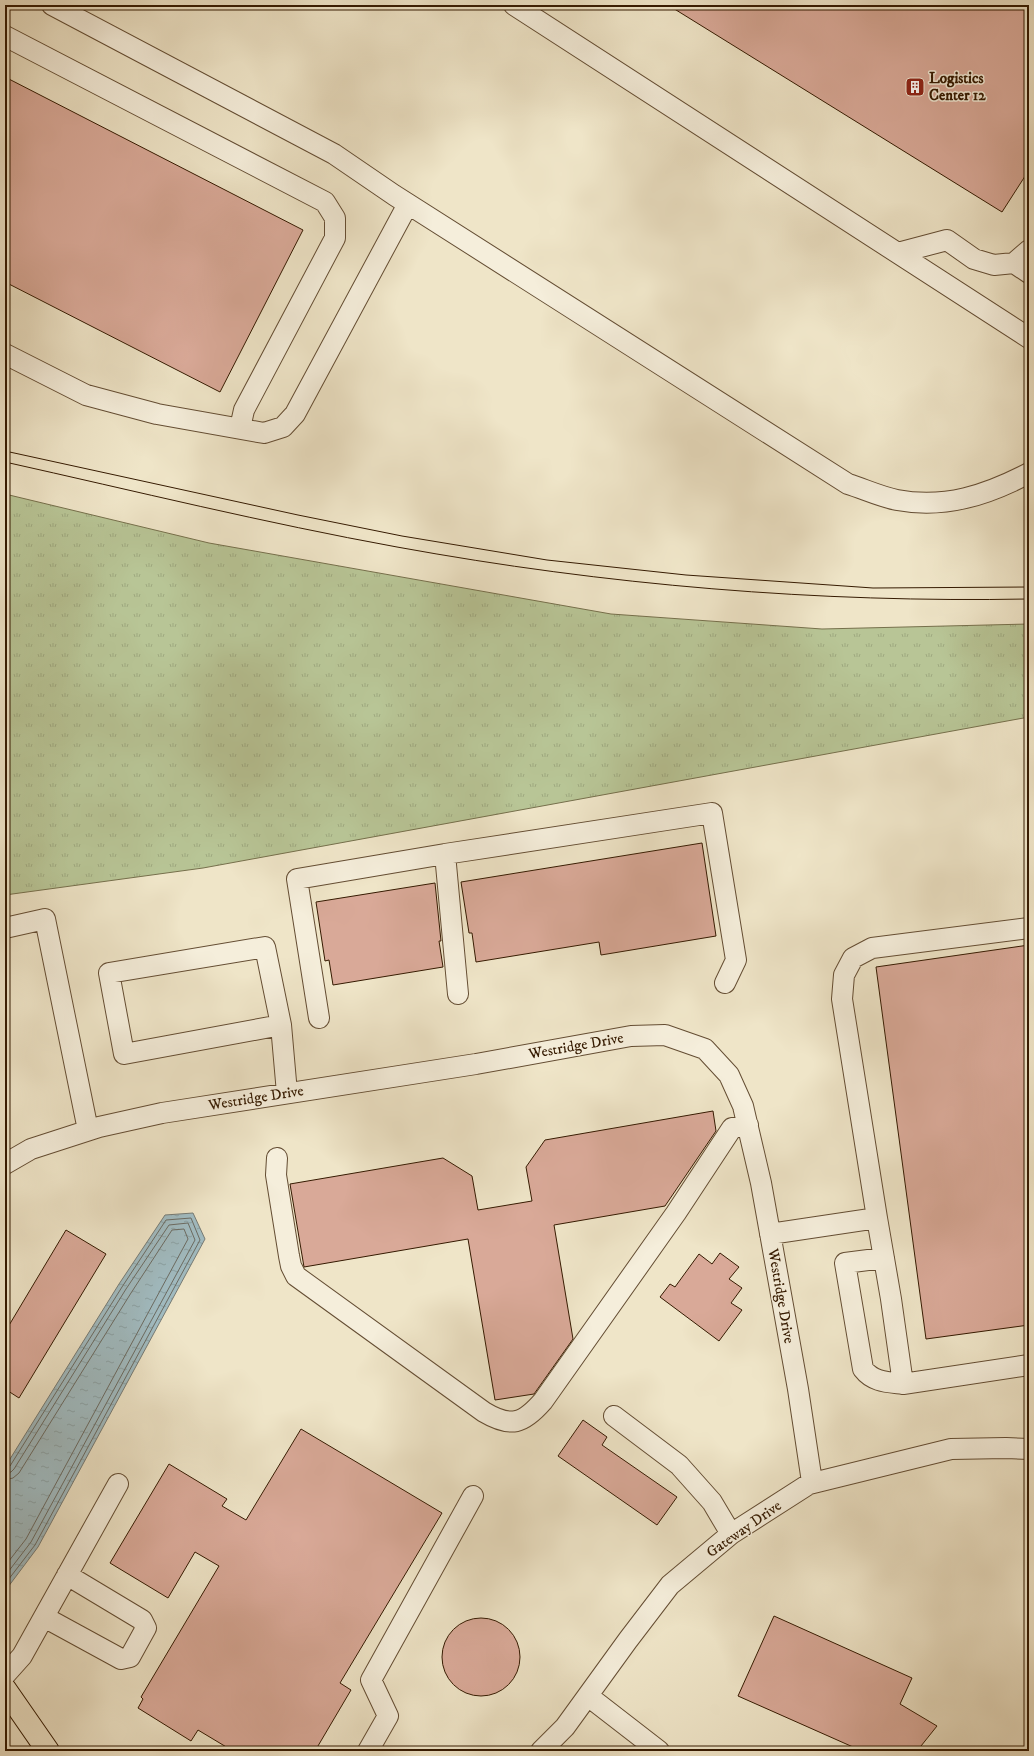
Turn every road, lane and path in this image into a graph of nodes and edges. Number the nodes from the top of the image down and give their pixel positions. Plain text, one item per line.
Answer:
1 (52, 5) edge
2 (514, 5) edge
3 (5, 36) edge
4 (408, 204) junction
5 (1029, 250) edge
6 (898, 253) junction
7 (1021, 268) edge
8 (1029, 338) edge
9 (5, 354) edge
10 (240, 428) junction
11 (1029, 473) edge
12 (445, 854) junction
13 (5, 928) edge
14 (1029, 928) edge
15 (725, 983) dead end
16 (458, 994) dead end
17 (319, 1018) dead end
18 (281, 1025) junction
19 (288, 1093) junction
20 (748, 1125) junction
21 (88, 1130) junction
22 (277, 1158) dead end
23 (5, 1164) edge
24 (877, 1218) junction
25 (770, 1234) junction
26 (884, 1258) junction
27 (1029, 1365) edge
28 (903, 1384) junction
29 (614, 1416) dead end
30 (1029, 1449) edge
31 (812, 1482) junction
32 (118, 1484) dead end
33 (473, 1496) dead end
34 (731, 1534) junction
35 (67, 1575) junction
36 (44, 1617) junction
37 (5, 1675) edge
38 (5, 1689) edge
39 (588, 1696) junction
40 (48, 1751) edge
41 (368, 1751) edge
42 (541, 1751) edge
43 (659, 1751) edge

1 - 4 street
2 - 6 street
3 - 10 street
4 - 10 street
4 - 11 street
5 - 7 street
6 - 7 street
6 - 8 street
9 - 10 street
12 - 15 street
12 - 16 street
12 - 17 street
13 - 21 street
14 - 24 street
18 - 18 street
18 - 19 street
19 - 20 street, Westridge Drive
19 - 21 street, Westridge Drive
20 - 22 street
20 - 25 street, Westridge Drive
21 - 23 street, Westridge Drive
24 - 25 street
24 - 26 street
25 - 31 street, Westridge Drive
26 - 28 street
26 - 28 street
27 - 28 street
29 - 34 street
30 - 31 street, Gateway Drive
31 - 34 street, Gateway Drive
32 - 35 street
33 - 41 street
34 - 39 street, Gateway Drive
35 - 36 street
35 - 36 street
36 - 37 street
38 - 40 main road
39 - 42 street, Gateway Drive
39 - 43 street

